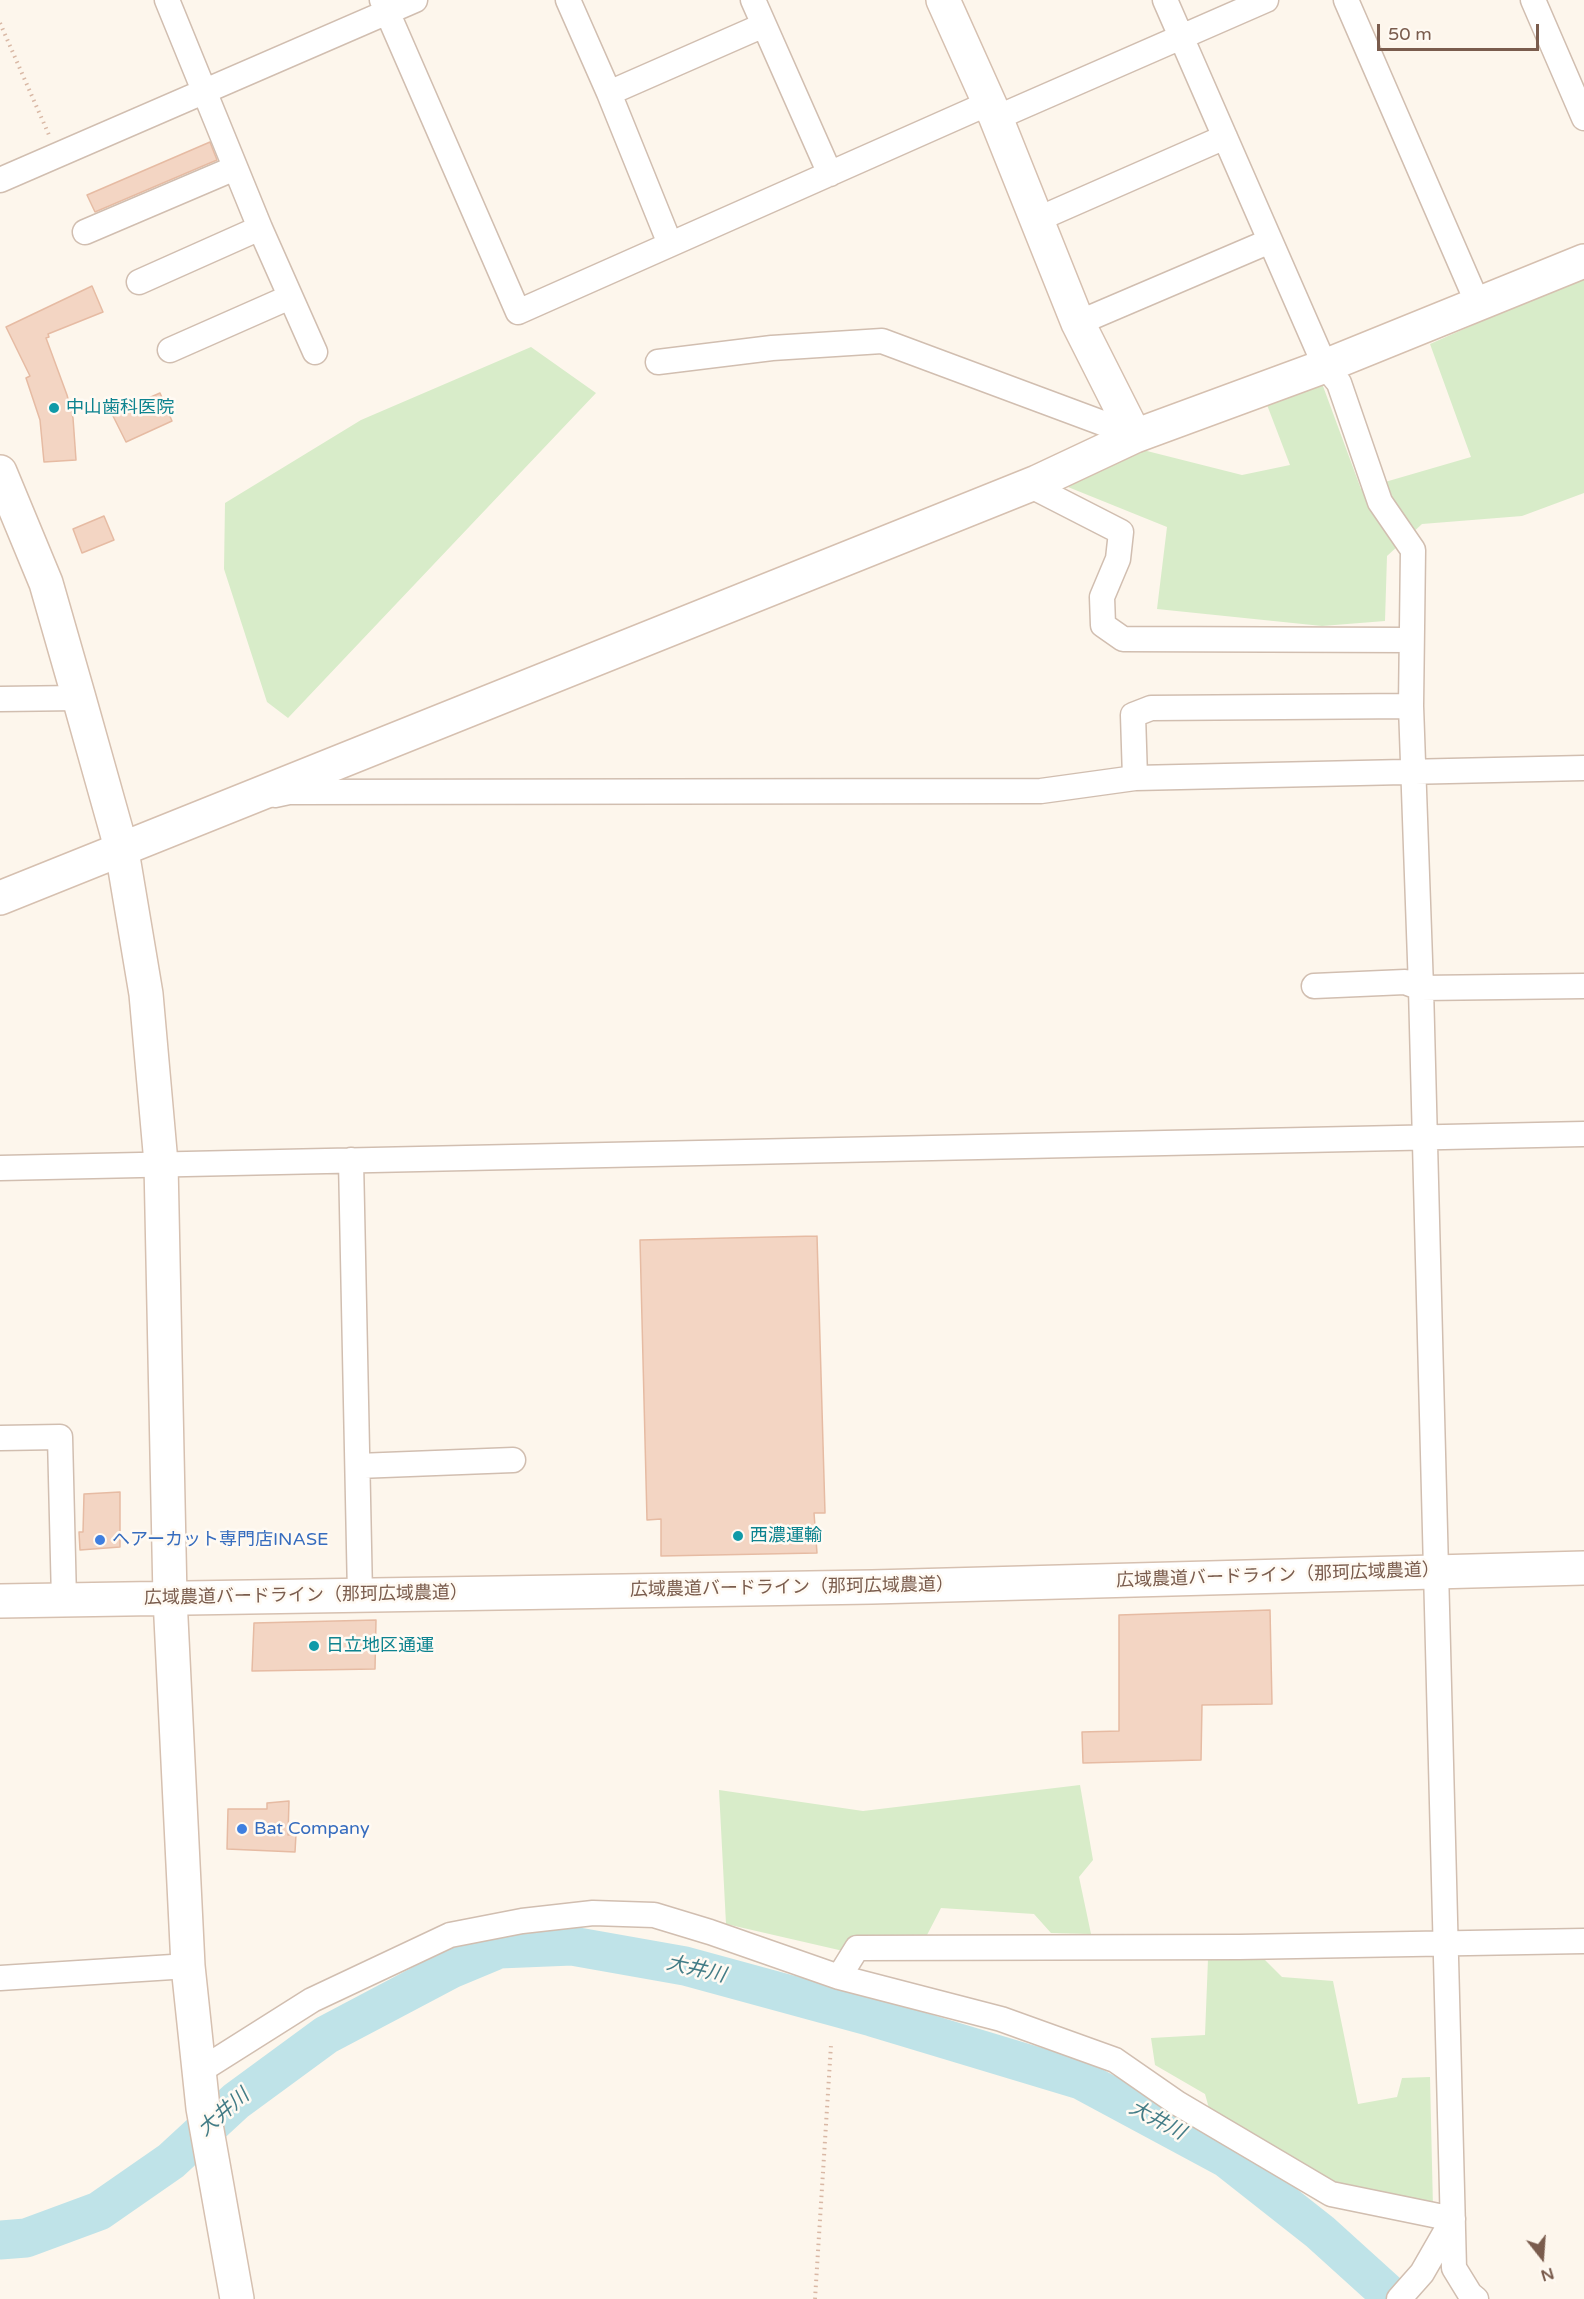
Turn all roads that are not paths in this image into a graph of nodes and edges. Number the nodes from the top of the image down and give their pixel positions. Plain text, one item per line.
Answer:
1 (168, 0) edge
2 (415, 0) edge
3 (568, 0) edge
4 (753, 0) edge
5 (943, 0) edge
6 (1165, 0) edge
7 (1266, 0) edge
8 (1346, 0) edge
9 (1533, 0) edge
10 (384, 6) edge
11 (764, 25) junction
12 (1181, 37) junction
13 (205, 91) junction
14 (609, 93) junction
15 (992, 111) junction
16 (1584, 118) edge
17 (1225, 137) junction
18 (235, 168) junction
19 (830, 174) junction
20 (0, 180) edge
21 (1036, 220) junction
22 (260, 228) junction
23 (85, 232) dead end
24 (1270, 241) junction
25 (670, 244) junction
26 (1584, 261) edge
27 (139, 282) dead end
28 (290, 297) junction
29 (1478, 304) junction
30 (1078, 323) junction
31 (170, 350) dead end
32 (315, 352) dead end
33 (658, 362) dead end
34 (1325, 366) junction
35 (1129, 424) junction
36 (0, 472) edge
37 (1037, 482) junction
38 (1411, 640) junction
39 (80, 698) junction
40 (0, 699) edge
41 (1411, 706) junction
42 (1584, 768) edge
43 (1413, 771) junction
44 (1135, 778) junction
45 (252, 798) junction
46 (122, 851) junction
47 (0, 898) edge
48 (1314, 986) dead end
49 (1584, 986) edge
50 (1421, 988) junction
51 (1584, 1134) edge
52 (1424, 1139) junction
53 (351, 1160) junction
54 (161, 1163) junction
55 (0, 1168) edge
56 (0, 1438) edge
57 (513, 1460) dead end
58 (358, 1466) junction
59 (1584, 1568) edge
60 (1434, 1572) junction
61 (360, 1595) junction
62 (170, 1598) junction
63 (64, 1600) junction
64 (0, 1601) edge
65 (1584, 1941) edge
66 (1446, 1944) junction
67 (188, 1966) junction
68 (840, 1977) junction
69 (0, 1978) edge
70 (198, 2072) junction
71 (1453, 2219) junction
72 (237, 2299) edge
73 (1399, 2299) edge
74 (1476, 2299) edge

1 - 13 street
2 - 10 street
3 - 14 street
4 - 11 street
5 - 15 street
6 - 12 street
7 - 12 street
8 - 29 street
9 - 16 street
10 - 13 street
10 - 25 street
11 - 14 street
11 - 19 street
12 - 15 street
12 - 17 street
13 - 18 street
13 - 20 street
14 - 25 street
15 - 19 street
15 - 21 street
17 - 21 street
17 - 24 street
18 - 22 street
18 - 23 street
19 - 25 street
21 - 30 street
22 - 27 street
22 - 28 street
24 - 30 street
24 - 34 street
26 - 29 street
28 - 31 street
28 - 32 street
29 - 34 street
30 - 35 street
33 - 35 street
34 - 35 street
34 - 38 street
35 - 37 street
36 - 39 street
37 - 38 street
37 - 45 street
38 - 41 street
39 - 40 street
39 - 46 street
41 - 43 street
41 - 44 street
42 - 43 street
43 - 44 street
43 - 50 street
44 - 45 street
45 - 46 street
46 - 47 street
46 - 54 street
48 - 50 street
49 - 50 street
50 - 52 street
51 - 52 street
52 - 53 street
52 - 60 street
53 - 54 street
53 - 58 street
54 - 55 street
54 - 62 street
56 - 63 street
57 - 58 street
58 - 61 street
59 - 60 street, 広域農道バードライン（那珂広域農道）
60 - 61 street, 広域農道バードライン（那珂広域農道）
60 - 66 street
61 - 62 street, 広域農道バードライン（那珂広域農道）
62 - 63 street, 広域農道バードライン（那珂広域農道）
62 - 67 street
63 - 64 street, 広域農道バードライン（那珂広域農道）
65 - 66 street
66 - 68 street
66 - 71 street
67 - 69 street
67 - 70 street
68 - 70 street
68 - 71 street
70 - 72 street
71 - 73 street
71 - 74 street

